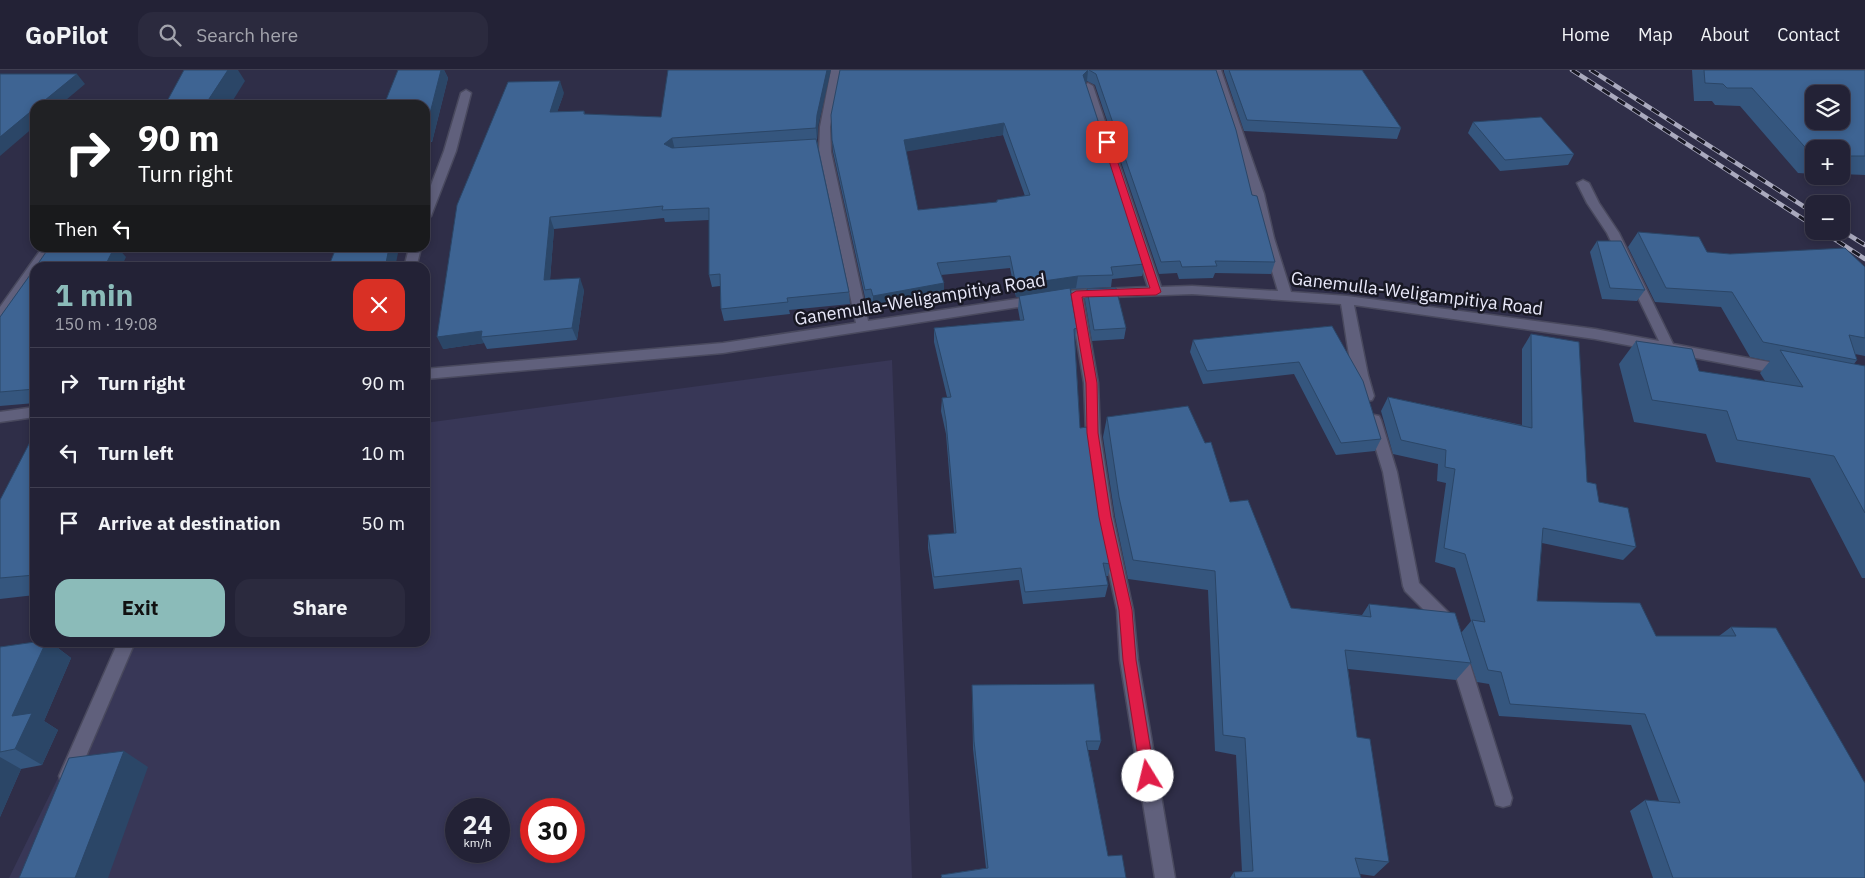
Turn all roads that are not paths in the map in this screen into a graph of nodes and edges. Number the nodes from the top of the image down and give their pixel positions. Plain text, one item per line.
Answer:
1 (836, 70) edge
2 (1216, 70) edge
3 (1088, 86) edge
4 (466, 93) dead end
5 (1583, 183) dead end
6 (430, 203) edge
7 (30, 274) edge
8 (1156, 292) junction
9 (1076, 294) junction
10 (1286, 296) junction
11 (1346, 300) junction
12 (0, 317) edge
13 (863, 327) junction
14 (1668, 347) junction
15 (430, 373) edge
16 (1799, 373) edge
17 (30, 413) edge
18 (0, 417) edge
19 (126, 647) edge
20 (59, 796) edge
21 (1503, 798) dead end
22 (1164, 878) edge

1 - 13 street
2 - 10 street
3 - 8 street
4 - 6 street
5 - 14 street
7 - 12 street
8 - 9 street, Ganemulla-Weligampitiya Road
8 - 10 street, Ganemulla-Weligampitiya Road
9 - 13 street, Ganemulla-Weligampitiya Road
9 - 22 street
10 - 11 street, Ganemulla-Weligampitiya Road
11 - 14 street, Ganemulla-Weligampitiya Road
11 - 21 street
13 - 15 street, Ganemulla-Weligampitiya Road
14 - 16 street, Ganemulla-Weligampitiya Road
17 - 18 street
19 - 20 street

